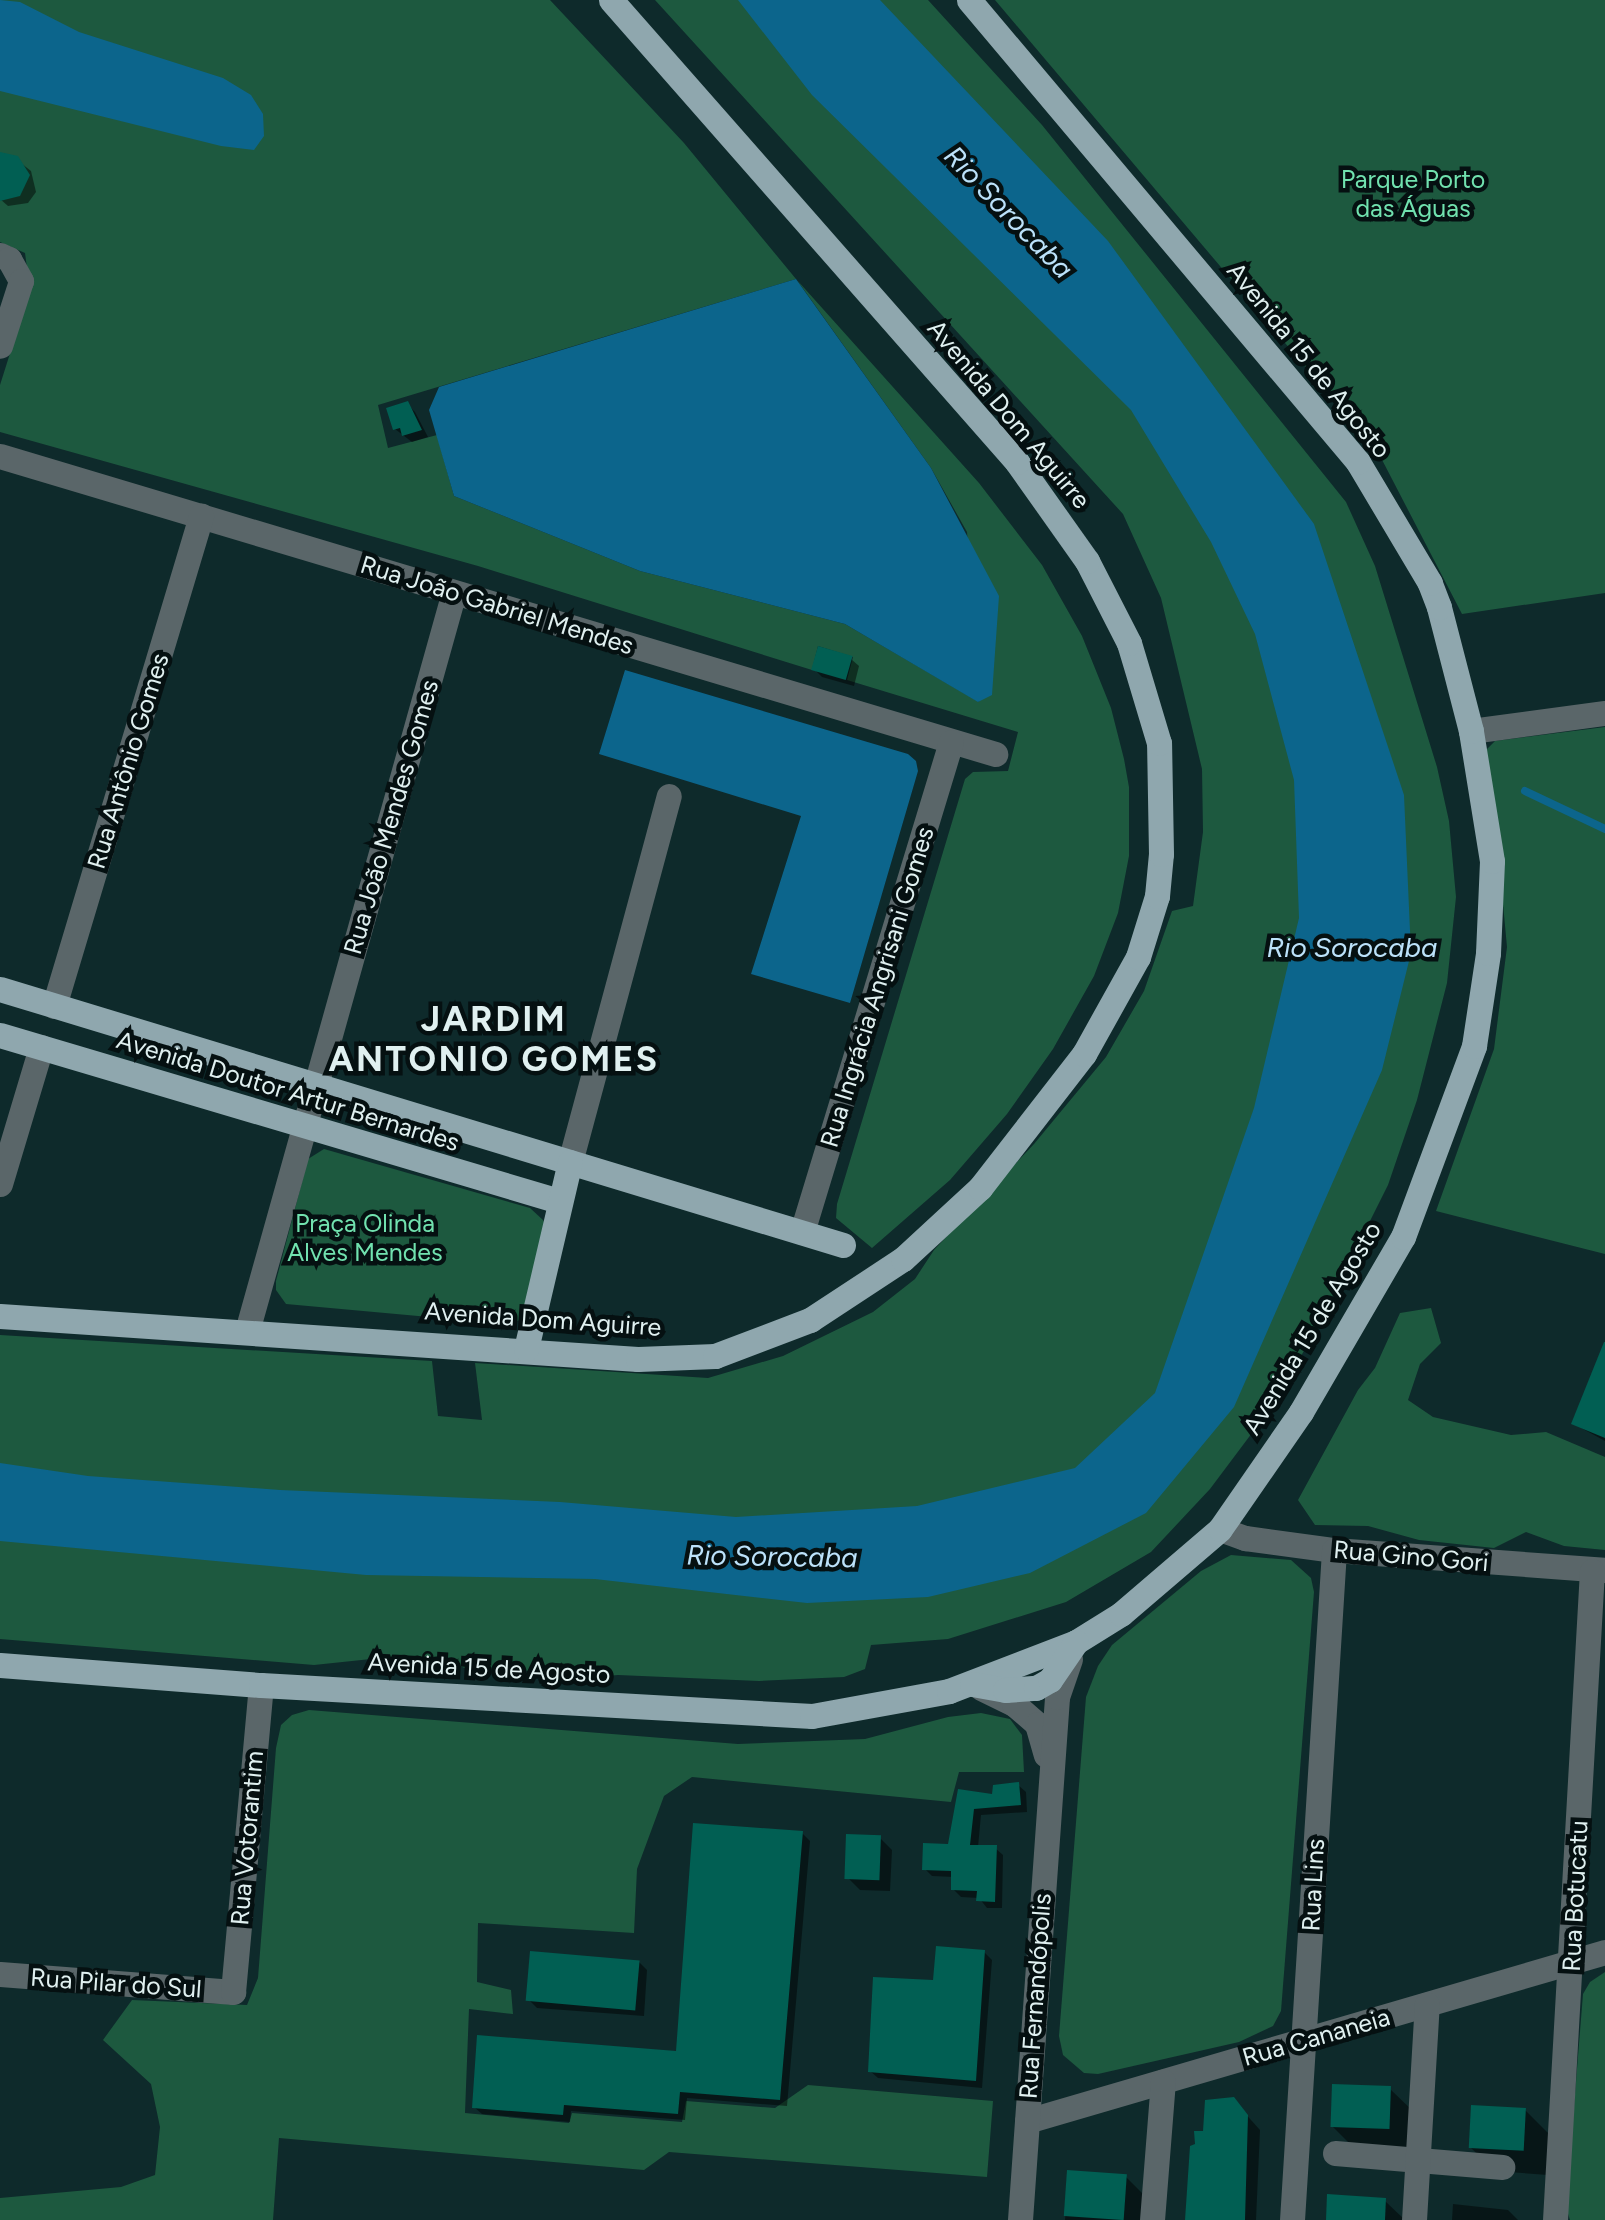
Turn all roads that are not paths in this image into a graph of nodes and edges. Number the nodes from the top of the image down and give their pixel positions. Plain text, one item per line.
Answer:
1 (612, 0) edge
2 (969, 0) edge
3 (5, 257) edge
4 (0, 346) edge
5 (0, 456) edge
6 (201, 516) junction
7 (454, 592) junction
8 (1605, 713) edge
9 (1471, 731) junction
10 (951, 742) junction
11 (995, 754) dead end
12 (670, 796) dead end
13 (0, 989) edge
14 (54, 1006) junction
15 (0, 1035) edge
16 (41, 1047) junction
17 (316, 1085) junction
18 (304, 1127) junction
19 (570, 1162) junction
20 (0, 1184) edge
21 (559, 1201) junction
22 (802, 1232) junction
23 (844, 1244) dead end
24 (0, 1316) edge
25 (247, 1331) junction
26 (526, 1349) junction
27 (1220, 1529) junction
28 (1334, 1550) junction
29 (1598, 1571) edge
30 (1076, 1642) junction
31 (1055, 1660) junction
32 (0, 1665) edge
33 (1014, 1679) junction
34 (972, 1684) junction
35 (261, 1685) junction
36 (1056, 1696) junction
37 (1037, 1724) junction
38 (1050, 1773) junction
39 (1605, 1952) edge
40 (1572, 1962) junction
41 (0, 1974) edge
42 (233, 1992) joint
43 (1427, 2004) junction
44 (1304, 2040) junction
45 (1164, 2081) junction
46 (1027, 2121) junction
47 (1336, 2153) dead end
48 (1418, 2160) junction
49 (1502, 2166) dead end
50 (1020, 2220) edge
51 (1152, 2220) edge
52 (1292, 2220) edge
53 (1414, 2220) edge
54 (1555, 2220) edge

1 - 26 main road, Avenida Dom Aguirre
2 - 9 main road, Avenida 15 de Agosto
3 - 4 street
5 - 6 street, Rua João Gabriel Mendes
6 - 7 street, Rua João Gabriel Mendes
6 - 14 street, Rua Antônio Gomes
7 - 10 street, Rua João Gabriel Mendes
7 - 17 street, Rua João Mendes Gomes
8 - 9 street
9 - 27 main road, Avenida 15 de Agosto
10 - 11 street, Rua João Gabriel Mendes
10 - 22 street, Rua Ingrácia Angrisani Gomes
12 - 19 street
13 - 14 main road, Avenida Doutor Artur Bernardes
14 - 17 main road, Avenida Doutor Artur Bernardes
15 - 16 main road, Avenida Doutor Artur Bernardes
16 - 18 main road, Avenida Doutor Artur Bernardes
16 - 20 street
17 - 18 street, Rua João Mendes Gomes
17 - 19 main road, Avenida Doutor Artur Bernardes
18 - 21 main road, Avenida Doutor Artur Bernardes
18 - 25 street, Rua João Mendes Gomes
19 - 21 main road
19 - 22 main road, Avenida Doutor Artur Bernardes
21 - 26 main road
22 - 23 main road, Avenida Doutor Artur Bernardes
24 - 25 main road, Avenida Dom Aguirre
25 - 26 main road, Avenida Dom Aguirre
27 - 28 street, Rua Gino Gori
27 - 30 main road, Avenida 15 de Agosto
28 - 29 street, Rua Gino Gori
28 - 44 street, Rua Lins
29 - 40 street, Rua Botucatu
30 - 31 main road, Avenida 15 de Agosto
30 - 36 street, Rua Fernandópolis
31 - 33 main road, Avenida 15 de Agosto
31 - 36 street
32 - 35 main road, Avenida 15 de Agosto
33 - 34 main road, Avenida 15 de Agosto
33 - 37 street
34 - 35 main road, Avenida 15 de Agosto
34 - 37 street
35 - 42 street, Rua Votorantim
36 - 38 street, Rua Fernandópolis
37 - 38 street, Rua Fernandópolis
38 - 46 street, Rua Fernandópolis
39 - 40 street, Rua Cananeia
40 - 43 street, Rua Cananeia
40 - 54 street, Rua Botucatu
41 - 42 street, Rua Pilar do Sul
43 - 44 street, Rua Cananeia
43 - 48 street
44 - 45 street, Rua Cananeia
44 - 52 street, Rua Lins
45 - 46 street, Rua Cananeia
45 - 51 street
46 - 50 street, Rua Fernandópolis
47 - 48 street
48 - 49 street
48 - 53 street

